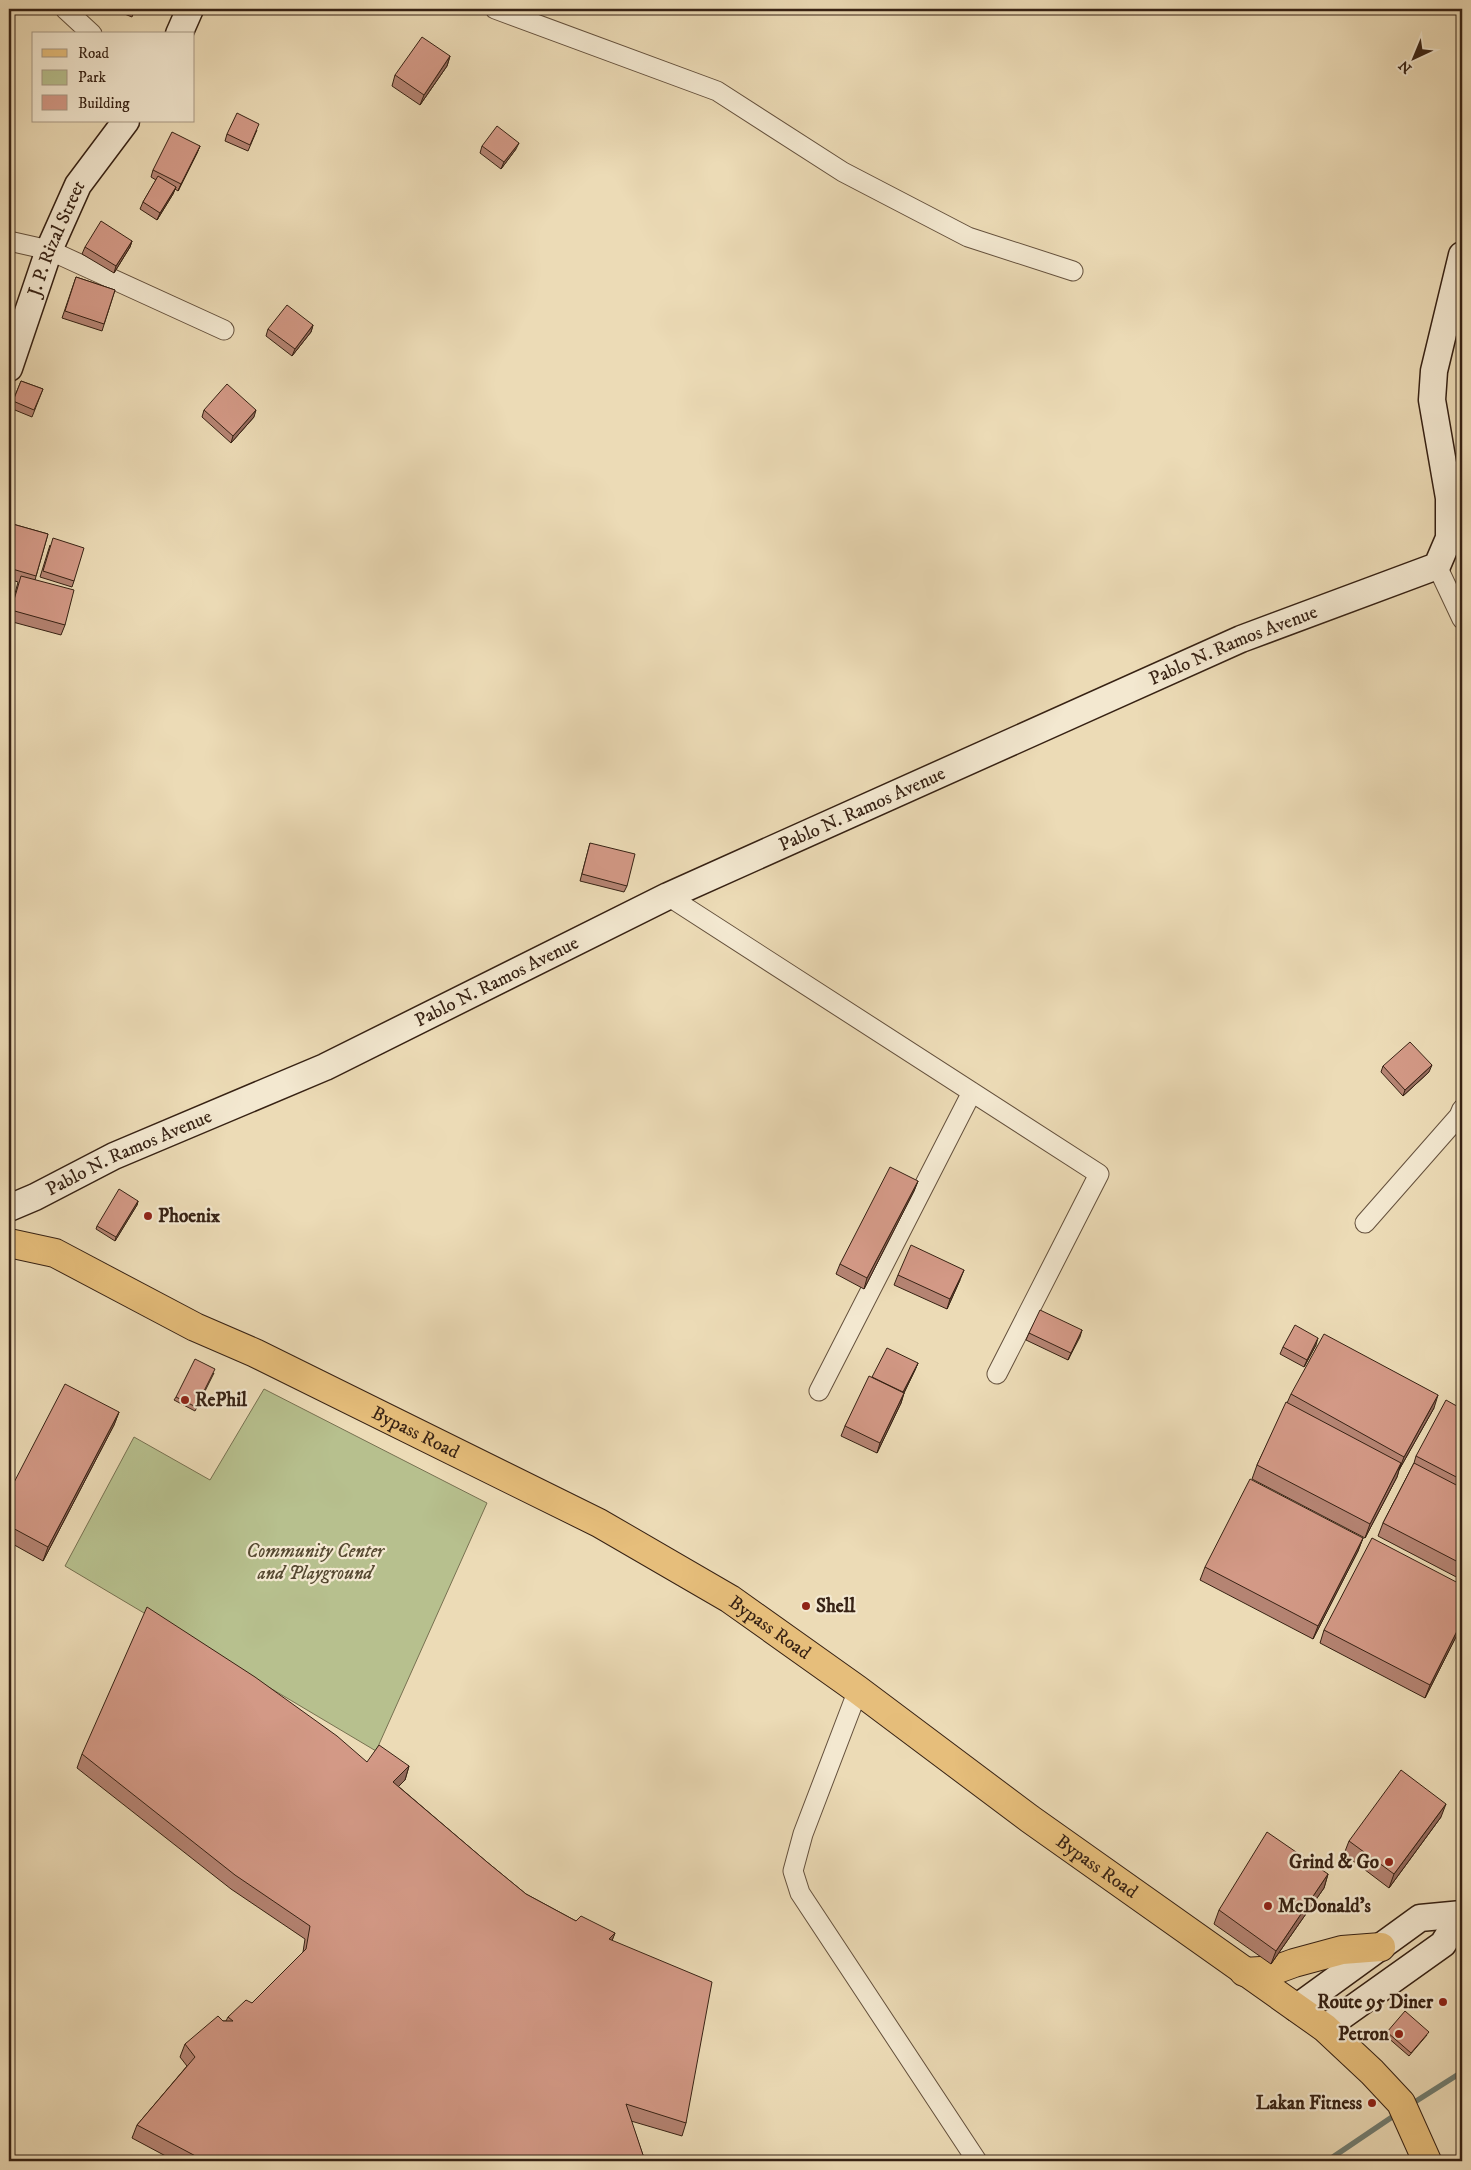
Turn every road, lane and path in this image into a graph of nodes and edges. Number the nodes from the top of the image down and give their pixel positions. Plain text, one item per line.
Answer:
1 (65, 9) edge
2 (190, 9) edge
3 (495, 9) edge
4 (90, 32) edge
5 (180, 32) edge
6 (125, 122) edge
7 (9, 241) edge
8 (49, 250) junction
9 (1462, 255) edge
10 (1073, 270) dead end
11 (224, 330) dead end
12 (9, 368) edge
13 (1437, 566) junction
14 (1462, 619) edge
15 (668, 896) junction
16 (972, 1092) junction
17 (1461, 1116) edge
18 (9, 1208) edge
19 (1365, 1223) dead end
20 (9, 1243) edge
21 (998, 1374) dead end
22 (819, 1391) dead end
23 (858, 1690) junction
24 (1461, 1915) edge
25 (1381, 1947) junction
26 (1244, 1972) junction
27 (1296, 2008) junction
28 (1325, 2028) junction
29 (977, 2161) edge
30 (1427, 2161) edge

1 - 4 street
2 - 5 street
3 - 10 street
6 - 8 street, J. P. Rizal Street
7 - 8 street
8 - 11 street
8 - 12 street, J. P. Rizal Street
9 - 13 street
13 - 14 street
13 - 15 street, Pablo N. Ramos Avenue
15 - 16 street
15 - 18 street, Pablo N. Ramos Avenue
16 - 21 street
16 - 22 street
17 - 19 street
20 - 23 main road, Bypass Road
23 - 26 main road, Bypass Road
23 - 29 street
24 - 25 street
24 - 28 street
25 - 26 main road
25 - 27 street
26 - 27 main road, Bypass Road
27 - 28 main road, Bypass Road
28 - 30 main road, Bypass Road

